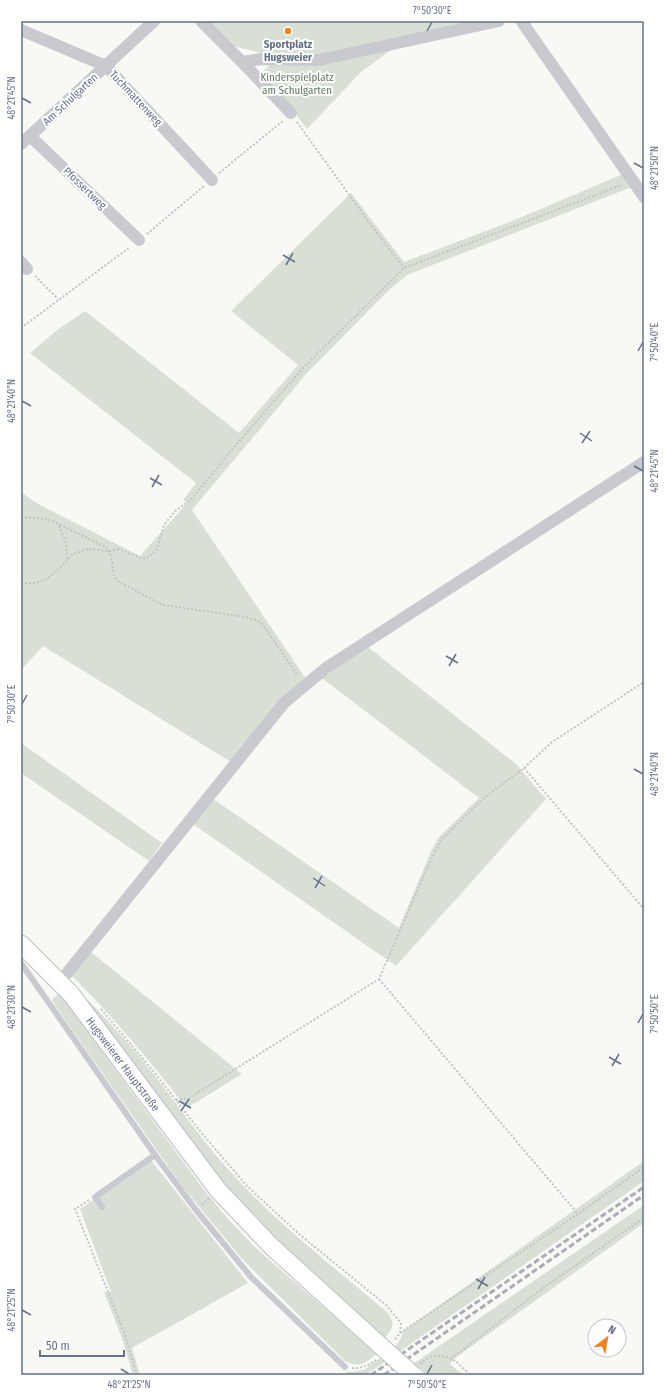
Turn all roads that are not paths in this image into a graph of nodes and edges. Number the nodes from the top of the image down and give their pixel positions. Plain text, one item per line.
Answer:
1 (154, 21) edge
2 (201, 21) edge
3 (499, 21) edge
4 (520, 21) edge
5 (21, 30) edge
6 (242, 62) junction
7 (106, 66) junction
8 (291, 114) road end
9 (30, 136) junction
10 (21, 144) edge
11 (212, 180) road end
12 (644, 197) edge
13 (139, 240) road end
14 (644, 462) edge
15 (21, 944) edge
16 (21, 964) edge
17 (60, 982) junction
18 (155, 1155) junction
19 (102, 1207) dead end
20 (345, 1367) road end
21 (415, 1371) edge

1 - 7 street, Am Schulgarten
2 - 6 street
3 - 6 street
4 - 12 street
5 - 7 street, Tuchmattenweg
6 - 8 street
7 - 9 street, Am Schulgarten
7 - 11 street, Tuchmattenweg
9 - 10 street, Am Schulgarten
9 - 13 street, Pfossertweg
14 - 17 street
15 - 17 street, Hugsweierer Hauptstraße
16 - 18 lane
17 - 21 street, Hugsweierer Hauptstraße, bridge
18 - 19 lane
18 - 20 lane

